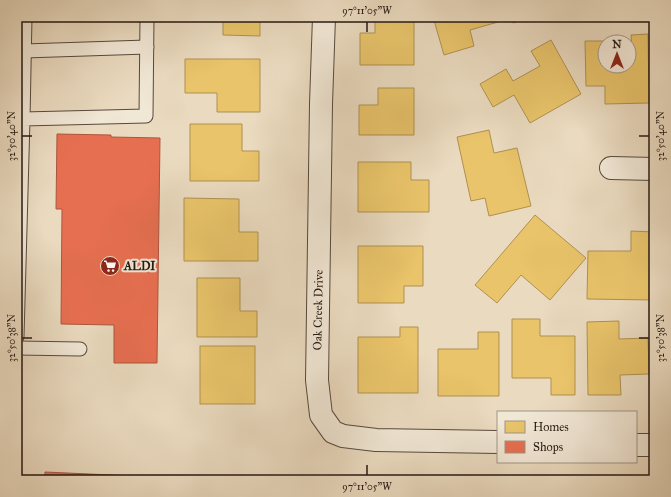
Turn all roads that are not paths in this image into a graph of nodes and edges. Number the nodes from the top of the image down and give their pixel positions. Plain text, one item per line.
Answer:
1 (25, 17) edge
2 (147, 17) edge
3 (324, 17) edge
4 (147, 47) junction
5 (24, 51) junction
6 (23, 119) junction
7 (611, 168) dead end
8 (654, 169) edge
9 (17, 337) edge
10 (17, 348) edge
11 (80, 348) dead end
12 (497, 442) edge
13 (637, 445) edge
14 (654, 445) edge

1 - 5 lane
2 - 4 lane
3 - 12 street, Oak Creek Drive
4 - 5 lane
4 - 6 lane
5 - 6 lane
6 - 9 lane
7 - 8 street
10 - 11 lane
13 - 14 street

